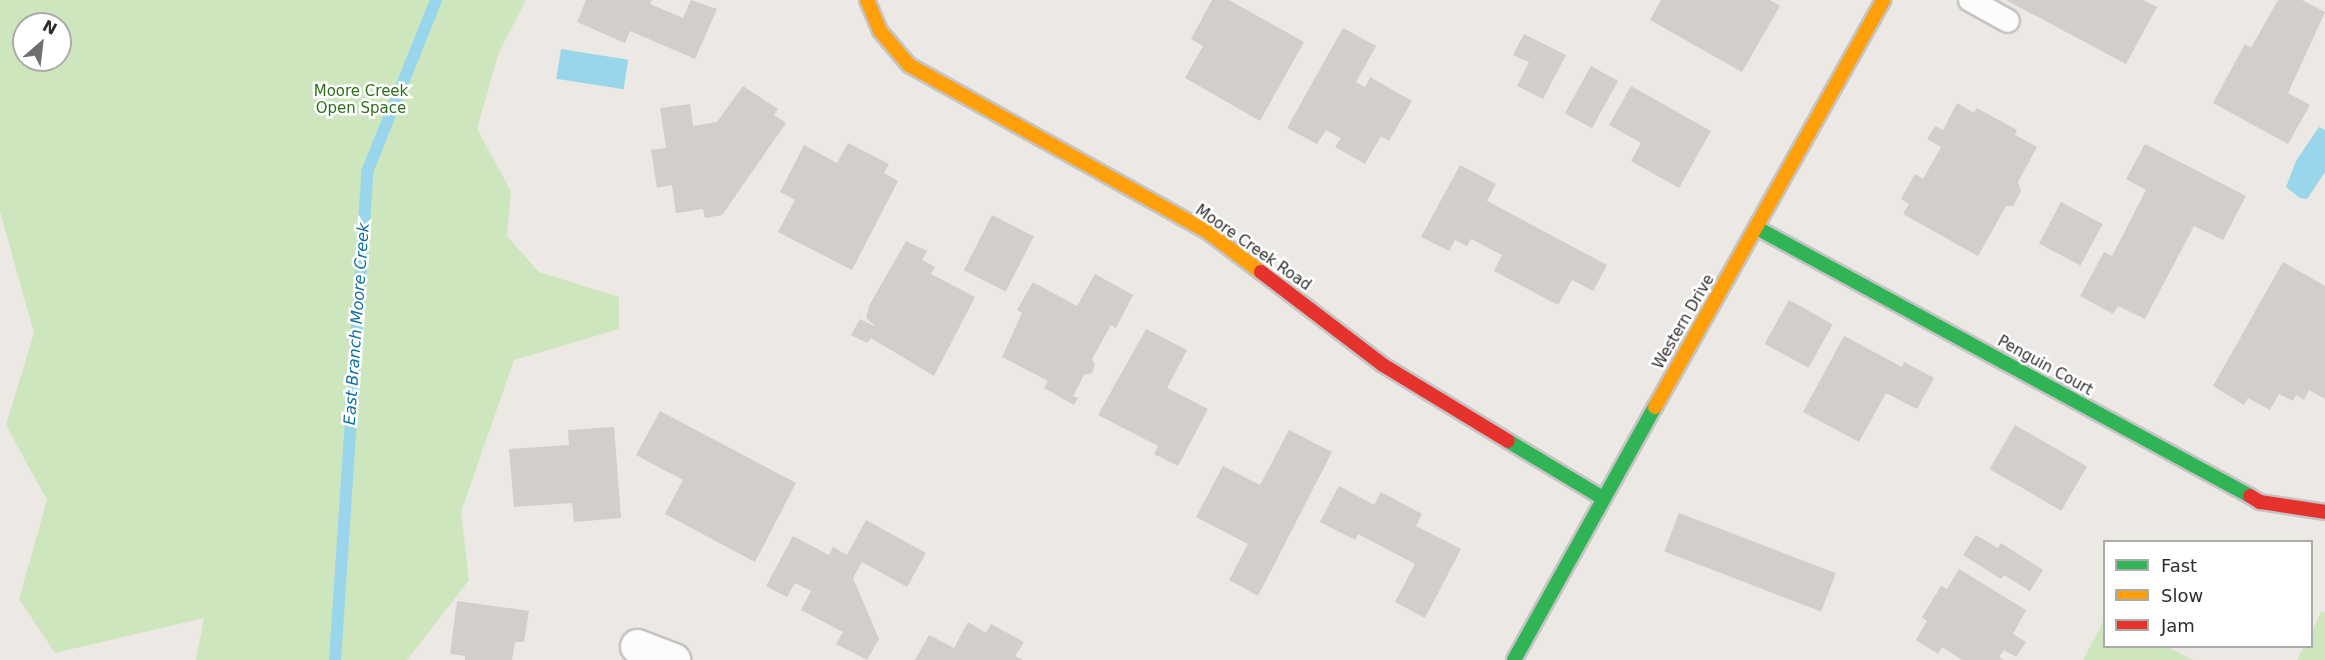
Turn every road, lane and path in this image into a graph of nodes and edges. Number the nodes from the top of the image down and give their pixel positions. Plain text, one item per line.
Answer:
1 (867, 0) edge
2 (1883, 0) edge
3 (1970, 0) edge
4 (2007, 21) dead end
5 (1757, 228) junction
6 (1603, 498) junction
7 (2325, 512) edge
8 (637, 646) dead end
9 (673, 660) edge
10 (1514, 660) edge

1 - 6 street, Moore Creek Road
2 - 5 street, Western Drive
3 - 4 lane
5 - 6 street, Western Drive
5 - 7 street, Penguin Court
6 - 10 street, Western Drive
8 - 9 street

